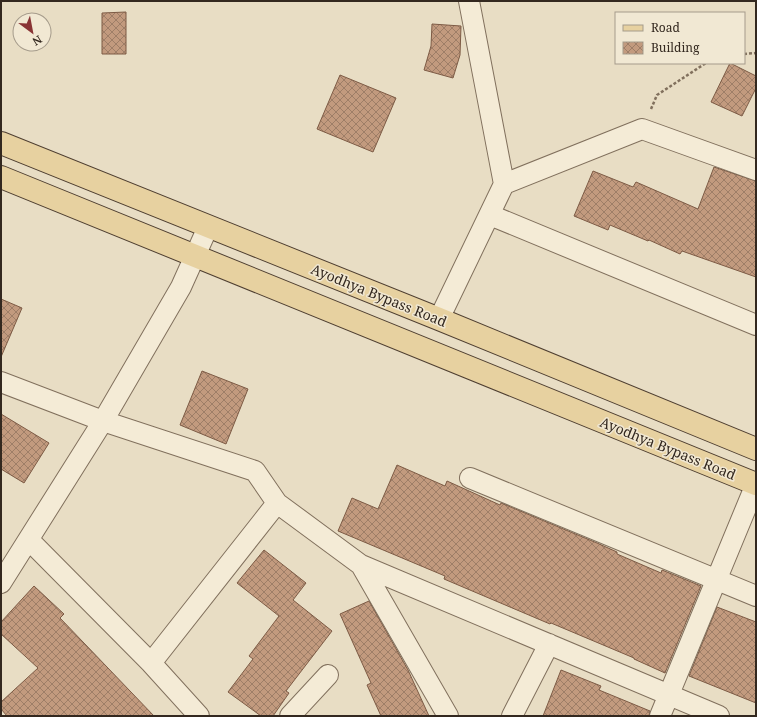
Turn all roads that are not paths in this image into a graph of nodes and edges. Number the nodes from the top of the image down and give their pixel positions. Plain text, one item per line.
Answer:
1 (469, 1) edge
2 (1, 143) edge
3 (756, 170) edge
4 (1, 177) edge
5 (504, 184) junction
6 (490, 215) junction
7 (208, 227) junction
8 (196, 257) junction
9 (439, 319) junction
10 (756, 325) edge
11 (1, 382) edge
12 (103, 422) junction
13 (756, 449) edge
14 (470, 478) dead end
15 (756, 484) edge
16 (277, 503) junction
17 (29, 540) junction
18 (361, 565) junction
19 (716, 580) junction
20 (1, 583) edge
21 (756, 596) edge
22 (549, 644) junction
23 (151, 663) junction
24 (328, 675) dead end
25 (669, 695) junction
26 (199, 716) edge
27 (290, 716) edge
28 (448, 716) edge
29 (512, 716) edge
30 (660, 716) edge
31 (719, 716) edge

1 - 5 street
2 - 7 main road, Ayodhya Bypass Road
3 - 5 street
4 - 8 main road, Ayodhya Bypass Road
5 - 6 street
6 - 9 street
6 - 10 street
7 - 8 street
7 - 9 main road, Ayodhya Bypass Road
8 - 12 street
8 - 15 main road, Ayodhya Bypass Road
9 - 13 main road, Ayodhya Bypass Road
11 - 12 street
12 - 16 street
12 - 17 street
14 - 19 street
15 - 19 street
16 - 18 street
16 - 23 street
17 - 20 street
17 - 23 street
18 - 22 street
18 - 28 street
19 - 21 street
19 - 25 street
22 - 25 street
22 - 29 street
23 - 26 street
24 - 27 street
25 - 30 street
25 - 31 street

